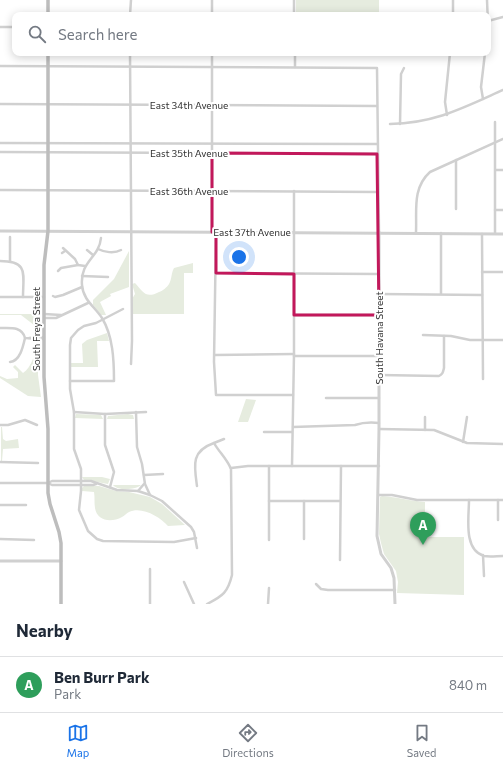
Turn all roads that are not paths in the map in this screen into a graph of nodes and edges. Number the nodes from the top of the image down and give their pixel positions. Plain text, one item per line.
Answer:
1 (48, 0) edge
2 (131, 0) edge
3 (212, 0) edge
4 (294, 0) edge
5 (453, 0) edge
6 (487, 0) edge
7 (48, 12) edge
8 (130, 12) edge
9 (212, 12) edge
10 (294, 12) edge
11 (453, 12) edge
12 (488, 12) edge
13 (503, 17) edge
14 (491, 21) edge
15 (0, 27) edge
16 (12, 27) edge
17 (48, 56) edge
18 (130, 56) edge
19 (212, 56) edge
20 (295, 56) edge
21 (450, 56) edge
22 (485, 56) edge
23 (0, 66) edge
24 (48, 66) junction
25 (130, 66) junction
26 (212, 67) junction
27 (295, 67) junction
28 (404, 68) dead end
29 (503, 90) edge
30 (483, 99) junction
31 (0, 104) edge
32 (48, 105) junction
33 (130, 105) junction
34 (212, 105) junction
35 (377, 106) junction
36 (447, 115) junction
37 (495, 122) dead end
38 (390, 124) dead end
39 (400, 124) junction
40 (503, 139) edge
41 (496, 142) junction
42 (0, 143) edge
43 (48, 143) junction
44 (130, 144) junction
45 (212, 144) junction
46 (378, 144) junction
47 (0, 152) edge
48 (48, 152) junction
49 (130, 153) junction
50 (212, 153) junction
51 (378, 154) junction
52 (456, 160) junction
53 (496, 170) junction
54 (503, 170) edge
55 (0, 190) edge
56 (47, 191) junction
57 (130, 191) junction
58 (212, 191) junction
59 (294, 191) junction
60 (378, 192) junction
61 (456, 209) dead end
62 (495, 210) junction
63 (503, 210) edge
64 (0, 231) edge
65 (48, 231) junction
66 (130, 231) junction
67 (212, 232) junction
68 (216, 232) junction
69 (294, 232) junction
70 (379, 232) junction
71 (416, 232) junction
72 (441, 232) junction
73 (482, 233) junction
74 (495, 233) junction
75 (503, 234) edge
76 (10, 237) dead end
77 (101, 238) dead end
78 (63, 248) dead end
79 (98, 249) junction
80 (87, 250) dead end
81 (121, 250) dead end
82 (65, 251) junction
83 (62, 253) dead end
84 (93, 255) junction
85 (0, 261) edge
86 (10, 261) junction
87 (78, 265) junction
88 (84, 266) junction
89 (58, 271) dead end
90 (482, 272) junction
91 (503, 272) edge
92 (216, 273) junction
93 (294, 274) junction
94 (380, 274) junction
95 (82, 276) junction
96 (108, 277) dead end
97 (82, 287) junction
98 (380, 294) junction
99 (441, 294) junction
100 (482, 295) junction
101 (0, 297) edge
102 (23, 297) junction
103 (44, 297) junction
104 (54, 297) dead end
105 (88, 303) junction
106 (123, 309) dead end
107 (294, 315) junction
108 (379, 315) junction
109 (44, 316) junction
110 (103, 319) junction
111 (0, 328) edge
112 (423, 335) dead end
113 (444, 336) junction
114 (27, 338) junction
115 (44, 338) junction
116 (482, 340) junction
117 (503, 340) edge
118 (215, 355) junction
119 (294, 355) junction
120 (379, 356) junction
121 (10, 362) dead end
122 (131, 364) dead end
123 (380, 375) junction
124 (482, 379) dead end
125 (70, 381) junction
126 (294, 395) junction
127 (326, 398) dead end
128 (379, 398) junction
129 (74, 412) junction
130 (136, 412) junction
131 (146, 412) dead end
132 (105, 414) junction
133 (425, 417) dead end
134 (467, 417) dead end
135 (379, 423) junction
136 (0, 425) edge
137 (37, 425) dead end
138 (293, 427) junction
139 (379, 429) junction
140 (425, 430) junction
141 (264, 432) dead end
142 (292, 432) junction
143 (224, 439) dead end
144 (463, 442) junction
145 (214, 443) junction
146 (503, 444) edge
147 (0, 462) edge
148 (38, 463) dead end
149 (269, 466) junction
150 (292, 466) junction
151 (341, 466) junction
152 (379, 466) junction
153 (231, 468) junction
154 (163, 474) dead end
155 (144, 475) junction
156 (81, 482) junction
157 (0, 483) edge
158 (48, 483) junction
159 (97, 483) junction
160 (145, 484) junction
161 (81, 485) junction
162 (197, 486) dead end
163 (110, 487) junction
164 (138, 492) junction
165 (150, 495) junction
166 (378, 495) junction
167 (469, 500) junction
168 (498, 500) junction
169 (503, 500) edge
170 (269, 501) junction
171 (304, 501) junction
172 (340, 501) junction
173 (0, 505) edge
174 (26, 505) dead end
175 (498, 520) dead end
176 (196, 538) junction
177 (0, 539) edge
178 (304, 539) dead end
179 (34, 540) dead end
180 (269, 540) dead end
181 (197, 548) dead end
182 (483, 556) junction
183 (503, 556) edge
184 (340, 560) dead end
185 (0, 561) edge
186 (61, 561) junction
187 (150, 569) dead end
188 (484, 576) dead end
189 (184, 582) dead end
190 (316, 584) dead end
191 (270, 588) dead end
192 (395, 590) junction
193 (61, 604) edge
194 (150, 604) edge
195 (194, 604) edge
196 (208, 604) edge
197 (268, 604) edge
198 (395, 604) edge

1 - 7 main road
2 - 8 street
3 - 9 street
4 - 10 street
5 - 11 street
6 - 12 street
13 - 14 street
15 - 16 street
17 - 24 main road, South Freya Street
18 - 25 street
19 - 26 street
20 - 27 street
21 - 36 street
22 - 30 street
23 - 24 street
24 - 25 street
24 - 32 main road, South Freya Street
25 - 26 street
25 - 33 street
26 - 27 street
26 - 34 street
27 - 35 street, South Havana Street
28 - 39 street
29 - 30 street
30 - 36 street
31 - 32 street, East 34th Avenue
32 - 33 street, East 34th Avenue
32 - 43 main road, South Freya Street
33 - 34 street, East 34th Avenue
33 - 44 street
34 - 35 street, East 34th Avenue
34 - 45 street
35 - 46 street, South Havana Street
36 - 39 street
37 - 41 street
38 - 39 street
40 - 41 street
41 - 52 street
41 - 53 street
42 - 43 street, East 35th Avenue
43 - 44 street, East 35th Avenue
43 - 48 main road, South Freya Street
44 - 45 street, East 35th Avenue
44 - 49 street
45 - 46 street, East 35th Avenue
45 - 50 street
46 - 51 street, South Havana Street
47 - 48 street, East 35th Avenue
48 - 49 street, East 35th Avenue
48 - 56 main road, South Freya Street
49 - 50 street, East 35th Avenue
49 - 57 street
50 - 51 street, East 35th Avenue
50 - 58 street
51 - 60 street, South Havana Street
52 - 61 street
52 - 71 street
53 - 54 street
53 - 62 street
55 - 56 street, East 36th Avenue
56 - 57 street, East 36th Avenue
56 - 65 main road, South Freya Street
57 - 58 street, East 36th Avenue
57 - 66 street
58 - 59 street, East 36th Avenue
58 - 67 street
59 - 60 street, East 36th Avenue
59 - 69 street
60 - 70 street, South Havana Street
62 - 63 street
62 - 74 street
64 - 65 street, East 37th Avenue
65 - 66 street, East 37th Avenue
65 - 103 main road, South Freya Street
66 - 67 street, East 37th Avenue
66 - 122 street
67 - 68 street, East 37th Avenue
68 - 69 street, East 37th Avenue
68 - 92 street
69 - 70 street, East 37th Avenue
69 - 93 street
70 - 71 street, East 37th Avenue
70 - 94 street, South Havana Street
71 - 72 street, East 37th Avenue
72 - 73 street, East 37th Avenue
72 - 99 street
73 - 74 street, East 37th Avenue
73 - 90 street
74 - 75 street, East 37th Avenue
76 - 86 street
77 - 79 street
78 - 82 street
79 - 81 street
79 - 84 street
80 - 84 street
82 - 83 street
82 - 87 street
84 - 88 street
85 - 86 street
86 - 102 street
87 - 88 street
87 - 89 street
88 - 95 street
90 - 91 street
90 - 100 street
92 - 93 street
92 - 118 street
93 - 94 street
93 - 107 street
94 - 98 street, South Havana Street
95 - 96 street
95 - 97 street
97 - 104 street
97 - 105 street
98 - 99 street
98 - 108 street, South Havana Street
99 - 100 street
100 - 116 street
101 - 102 street
102 - 103 street
103 - 109 main road, South Freya Street
105 - 109 street
105 - 110 street
106 - 110 street
107 - 108 street
107 - 119 street
108 - 120 street, South Havana Street
109 - 115 main road, South Freya Street
110 - 125 street
110 - 125 street
111 - 114 street
112 - 113 street
113 - 116 street
113 - 123 street
114 - 115 street
114 - 121 street
115 - 158 main road, South Freya Street
116 - 117 street
116 - 124 street
118 - 119 street
118 - 126 street
119 - 120 street
119 - 126 street
120 - 123 street, South Havana Street
123 - 128 street, South Havana Street
125 - 129 street
126 - 138 street
127 - 128 street
128 - 135 street, South Havana Street
129 - 132 street
129 - 156 street
130 - 131 street
130 - 132 street
130 - 155 street
132 - 163 street
133 - 140 street
134 - 144 street
135 - 138 street
135 - 139 street, South Havana Street
136 - 137 street
138 - 142 street
139 - 140 street
139 - 152 street, South Havana Street
140 - 144 street
141 - 142 street
142 - 150 street
143 - 145 street
144 - 146 street
145 - 153 street
145 - 162 street
147 - 148 street
149 - 150 street
149 - 153 street
149 - 170 street
150 - 151 street
151 - 152 street
151 - 172 street
152 - 166 street, South Havana Street
153 - 196 street
154 - 155 street
155 - 160 street
156 - 158 street
156 - 159 street
156 - 161 street
157 - 158 street
158 - 161 street
158 - 186 main road, South Freya Street
159 - 161 street
159 - 163 street
160 - 164 street
160 - 165 street
161 - 176 street
163 - 164 street
164 - 165 street
165 - 176 street
166 - 167 street
166 - 192 street, South Havana Street
167 - 168 street
167 - 182 street
168 - 169 street
168 - 175 street
170 - 171 street
170 - 180 street
171 - 172 street
171 - 178 street
172 - 184 street
173 - 174 street
176 - 181 street
177 - 179 street
182 - 183 street
182 - 188 street
185 - 186 street
186 - 193 main road, South Freya Street
187 - 194 street
189 - 195 street
190 - 192 street
191 - 197 street
192 - 198 street, South Havana Street

